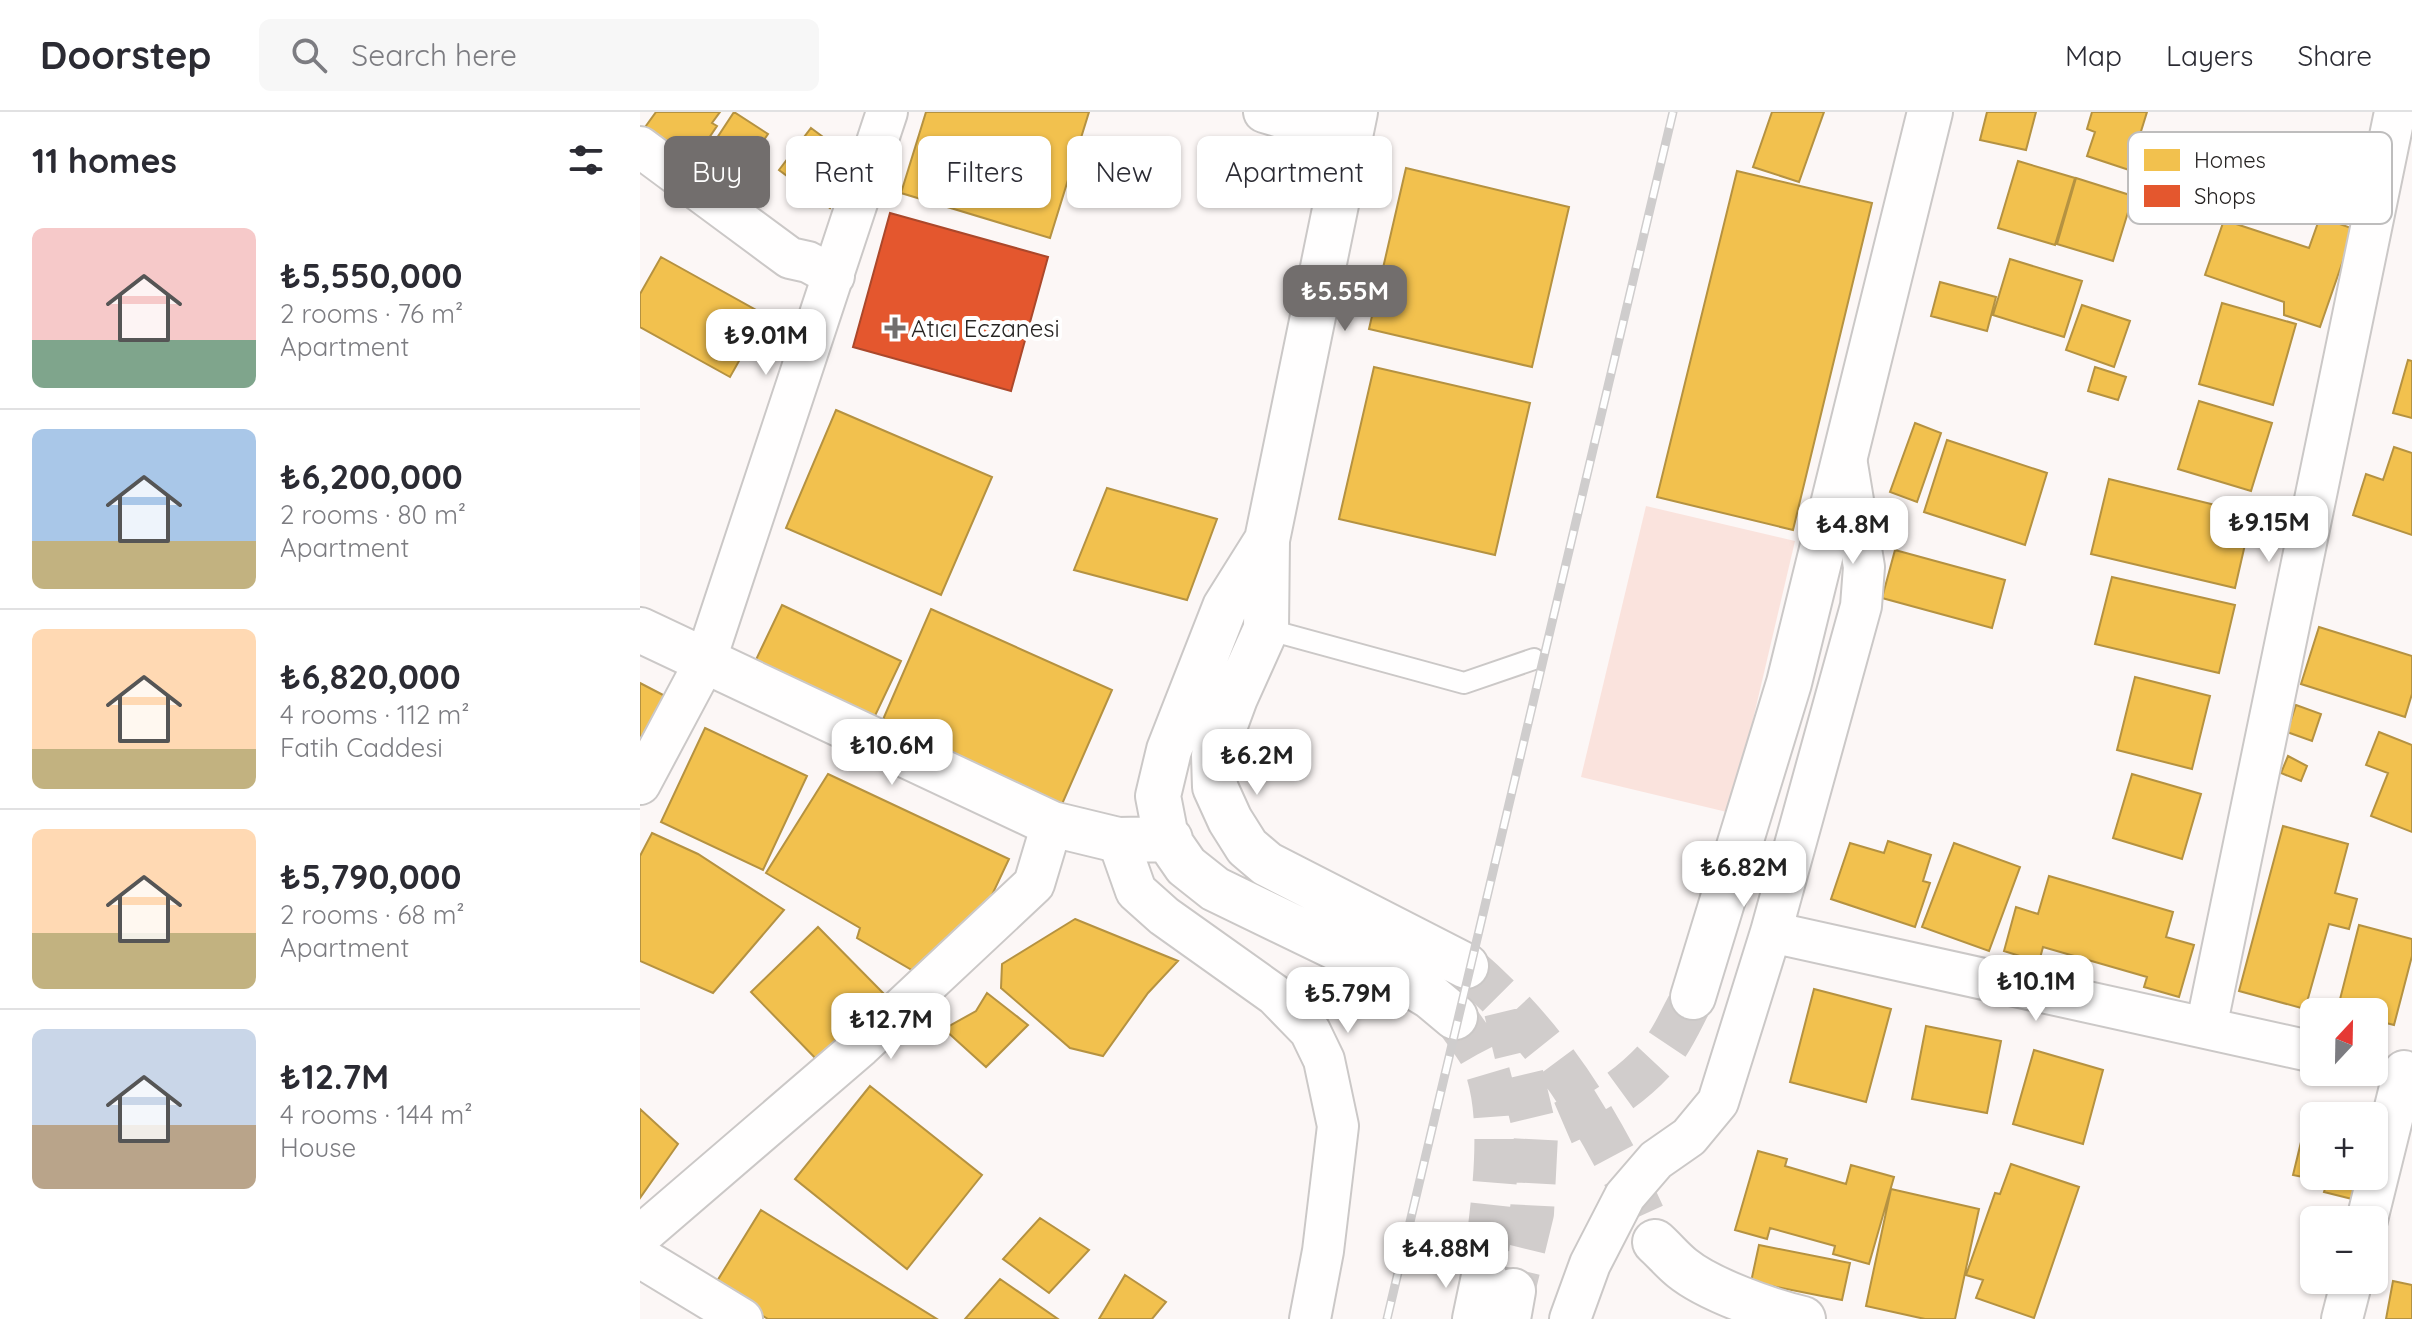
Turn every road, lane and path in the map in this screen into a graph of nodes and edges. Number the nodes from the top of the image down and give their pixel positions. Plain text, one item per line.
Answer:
1 (887, 112) edge
2 (1264, 112) edge
3 (1930, 112) edge
4 (2395, 112) edge
5 (1353, 125) edge
6 (2391, 132) edge
7 (640, 147) edge
8 (2372, 224) edge
9 (834, 276) junction
10 (1846, 458) junction
11 (1267, 540) junction
12 (1266, 629) junction
13 (640, 630) edge
14 (1534, 659) dead end
15 (705, 662) junction
16 (640, 784) edge
17 (1052, 824) junction
18 (1170, 839) junction
19 (1118, 840) junction
20 (1771, 932) junction
21 (1466, 966) tunnel mouth
22 (1693, 997) tunnel mouth
23 (1455, 1017) tunnel mouth
24 (2206, 1028) junction
25 (2300, 1049) edge
26 (2397, 1070) edge
27 (2370, 1206) edge
28 (640, 1236) edge
29 (1655, 1242) tunnel mouth
30 (640, 1257) edge
31 (2348, 1294) edge
32 (1502, 1295) tunnel mouth
33 (742, 1319) edge
34 (1310, 1319) edge
35 (1475, 1319) edge
36 (1570, 1319) edge
37 (1803, 1319) edge
38 (2342, 1319) edge

1 - 9 street
2 - 5 street
3 - 10 street
4 - 6 street
5 - 11 street
7 - 9 street
8 - 24 street
9 - 15 street
10 - 20 street
10 - 22 street
11 - 12 street
11 - 18 street
12 - 14 lane
12 - 21 street
13 - 15 street
15 - 16 street
15 - 17 street
17 - 19 street
17 - 28 street
18 - 19 street
18 - 23 street
19 - 34 street
20 - 24 street
20 - 36 street
24 - 25 street
26 - 27 street
29 - 37 street
30 - 33 street
31 - 38 street
32 - 35 street

